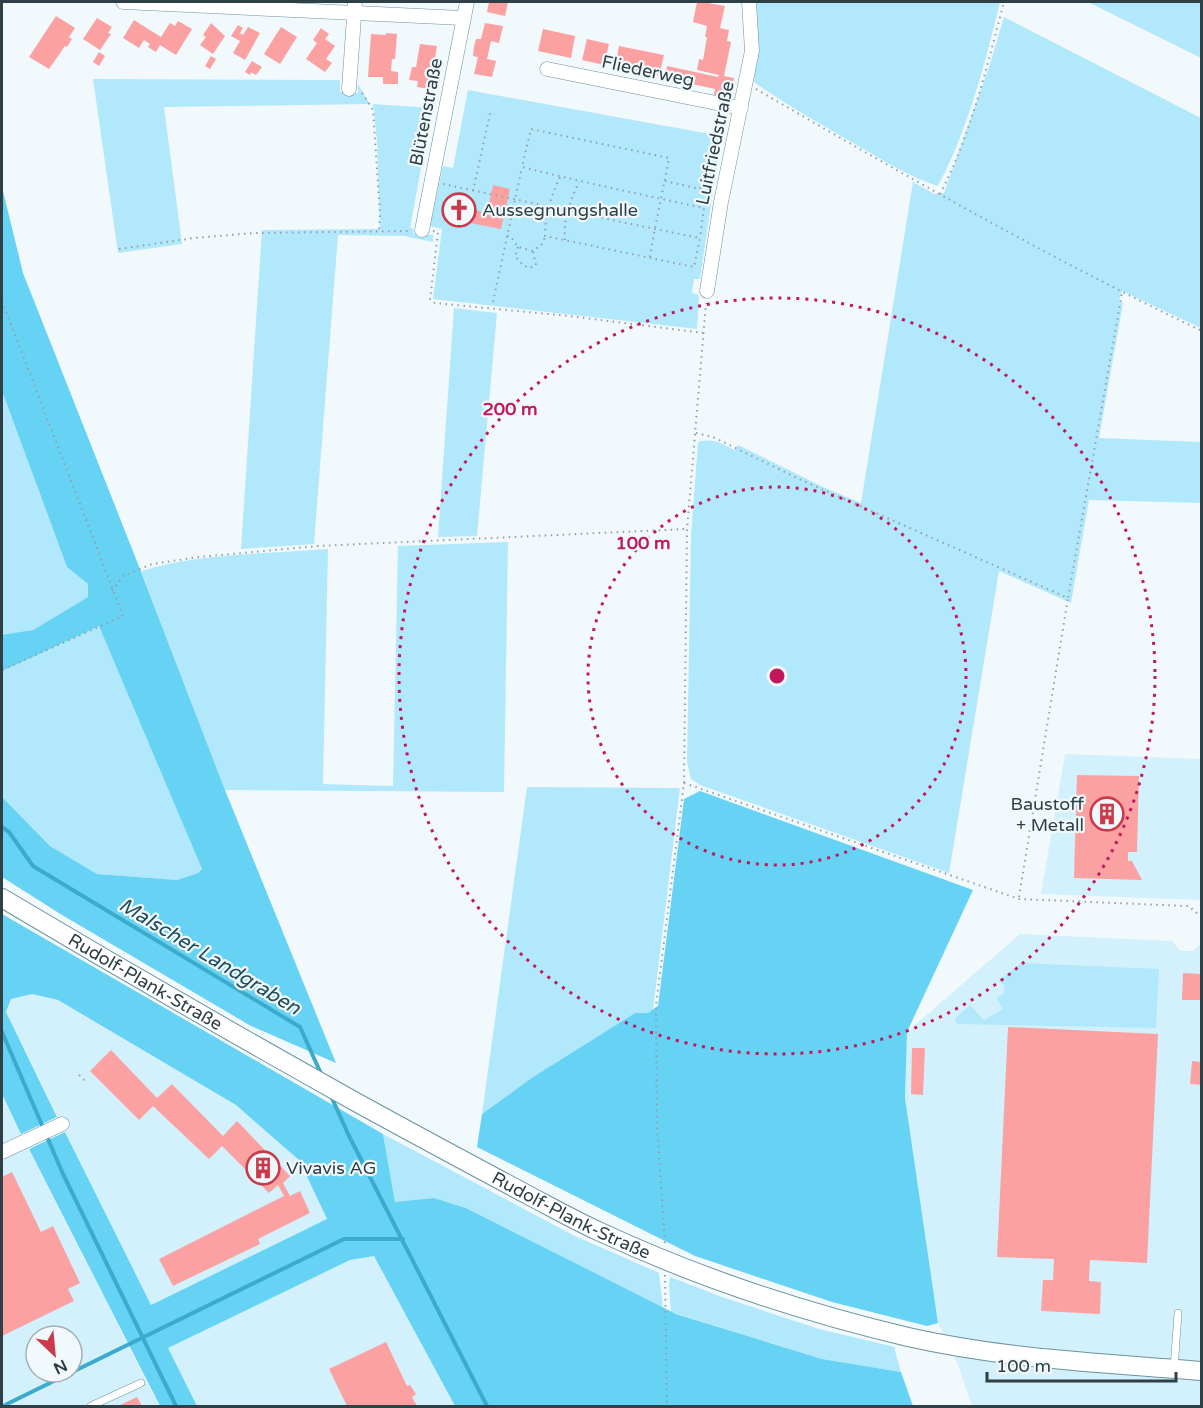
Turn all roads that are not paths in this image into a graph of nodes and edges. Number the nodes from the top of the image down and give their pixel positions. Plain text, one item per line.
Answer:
1 (123, 2) edge
2 (467, 2) edge
3 (749, 2) edge
4 (355, 7) edge
5 (463, 18) junction
6 (548, 69) dead end
7 (349, 86) road end
8 (741, 108) junction
9 (422, 230) road end
10 (707, 291) road end
11 (2, 898) edge
12 (62, 1124) dead end
13 (2, 1152) edge
14 (1178, 1313) dead end
15 (1174, 1369) junction
16 (1202, 1371) edge
17 (141, 1383) dead end
18 (92, 1407) edge

1 - 4 street
2 - 5 street, Blütenstraße
3 - 8 street, Luitfriedstraße
4 - 5 street
4 - 7 street
5 - 9 street, Blütenstraße
6 - 8 street, Fliederweg
8 - 10 street, Luitfriedstraße
11 - 15 main road, Rudolf-Plank-Straße
12 - 13 street
14 - 15 lane
15 - 16 main road, Rudolf-Plank-Straße
17 - 18 lane

